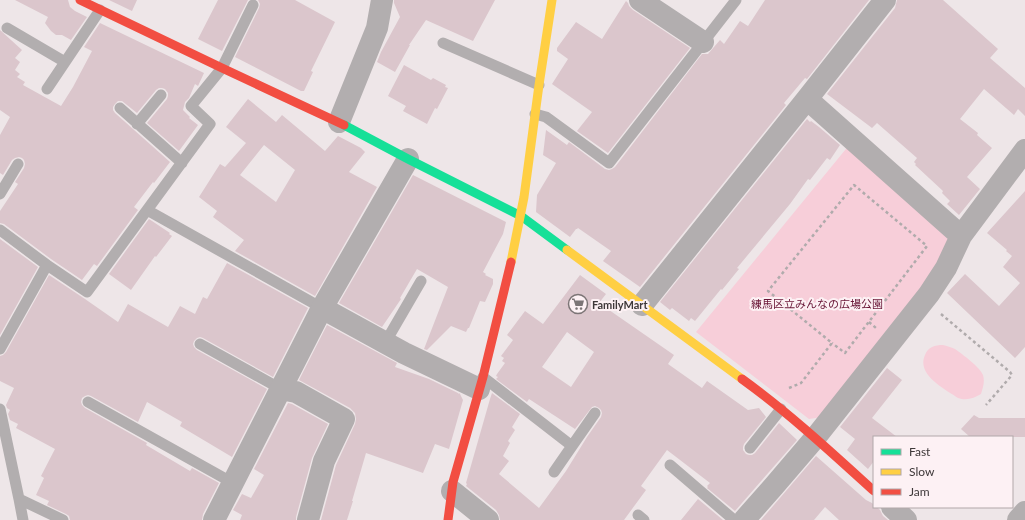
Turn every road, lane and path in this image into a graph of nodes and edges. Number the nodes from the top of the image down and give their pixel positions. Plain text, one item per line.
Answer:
1 (80, 0) edge
2 (382, 0) edge
3 (552, 0) edge
4 (640, 0) edge
5 (736, 0) edge
6 (885, 0) edge
7 (253, 5) dead end
8 (100, 10) junction
9 (7, 28) dead end
10 (703, 42) junction
11 (443, 43) dead end
12 (65, 62) junction
13 (222, 68) junction
14 (539, 85) junction
15 (47, 89) dead end
16 (161, 95) dead end
17 (807, 99) junction
18 (120, 108) dead end
19 (535, 114) junction
20 (339, 122) junction
21 (137, 124) junction
22 (1025, 150) edge
23 (408, 159) junction
24 (18, 164) dead end
25 (182, 164) junction
26 (0, 194) edge
27 (147, 210) junction
28 (521, 216) junction
29 (0, 230) edge
30 (961, 236) junction
31 (47, 265) junction
32 (421, 281) dead end
33 (642, 305) junction
34 (322, 308) junction
35 (937, 313) dead end
36 (385, 343) junction
37 (832, 343) junction
38 (200, 344) dead end
39 (0, 349) edge
40 (481, 383) junction
41 (281, 389) junction
42 (767, 397) junction
43 (88, 402) dead end
44 (986, 405) dead end
45 (0, 409) edge
46 (781, 409) junction
47 (595, 413) dead end
48 (815, 438) junction
49 (572, 446) junction
50 (750, 448) dead end
51 (670, 465) dead end
52 (554, 472) dead end
53 (233, 483) junction
54 (873, 490) edge
55 (452, 491) junction
56 (19, 499) junction
57 (893, 508) edge
58 (1025, 512) edge
59 (23, 520) edge
60 (63, 520) edge
61 (214, 520) edge
62 (308, 520) edge
63 (448, 520) edge
64 (488, 520) edge
65 (734, 520) edge
66 (744, 520) edge
67 (906, 520) edge
68 (1018, 520) edge

1 - 8 street
2 - 20 street
3 - 14 street
4 - 10 street
5 - 10 lane
6 - 17 street
7 - 13 lane
8 - 12 lane
8 - 13 street
9 - 12 lane
10 - 19 lane
11 - 14 lane
12 - 15 lane
13 - 20 street
13 - 25 lane
14 - 19 street
16 - 21 lane
17 - 30 street
17 - 33 street
18 - 21 lane
19 - 28 street
20 - 23 street
21 - 25 lane
22 - 30 street
23 - 28 street
23 - 34 street
24 - 26 lane
25 - 27 lane
27 - 31 lane
27 - 34 lane
28 - 33 street
28 - 40 street
29 - 31 lane
30 - 48 street
31 - 39 lane
32 - 36 lane
33 - 42 street
34 - 36 street
34 - 41 street
35 - 44 path
36 - 40 street
37 - 37 path
37 - 42 path
38 - 41 lane
40 - 49 lane
40 - 55 street
41 - 53 street
41 - 62 street
42 - 46 street
43 - 53 lane
45 - 56 lane
46 - 48 street
46 - 50 lane
47 - 49 lane
48 - 54 street
48 - 66 street
49 - 52 lane
51 - 65 lane
53 - 61 street
55 - 63 street
55 - 64 street
56 - 59 lane
56 - 60 lane
57 - 67 street
58 - 68 street

